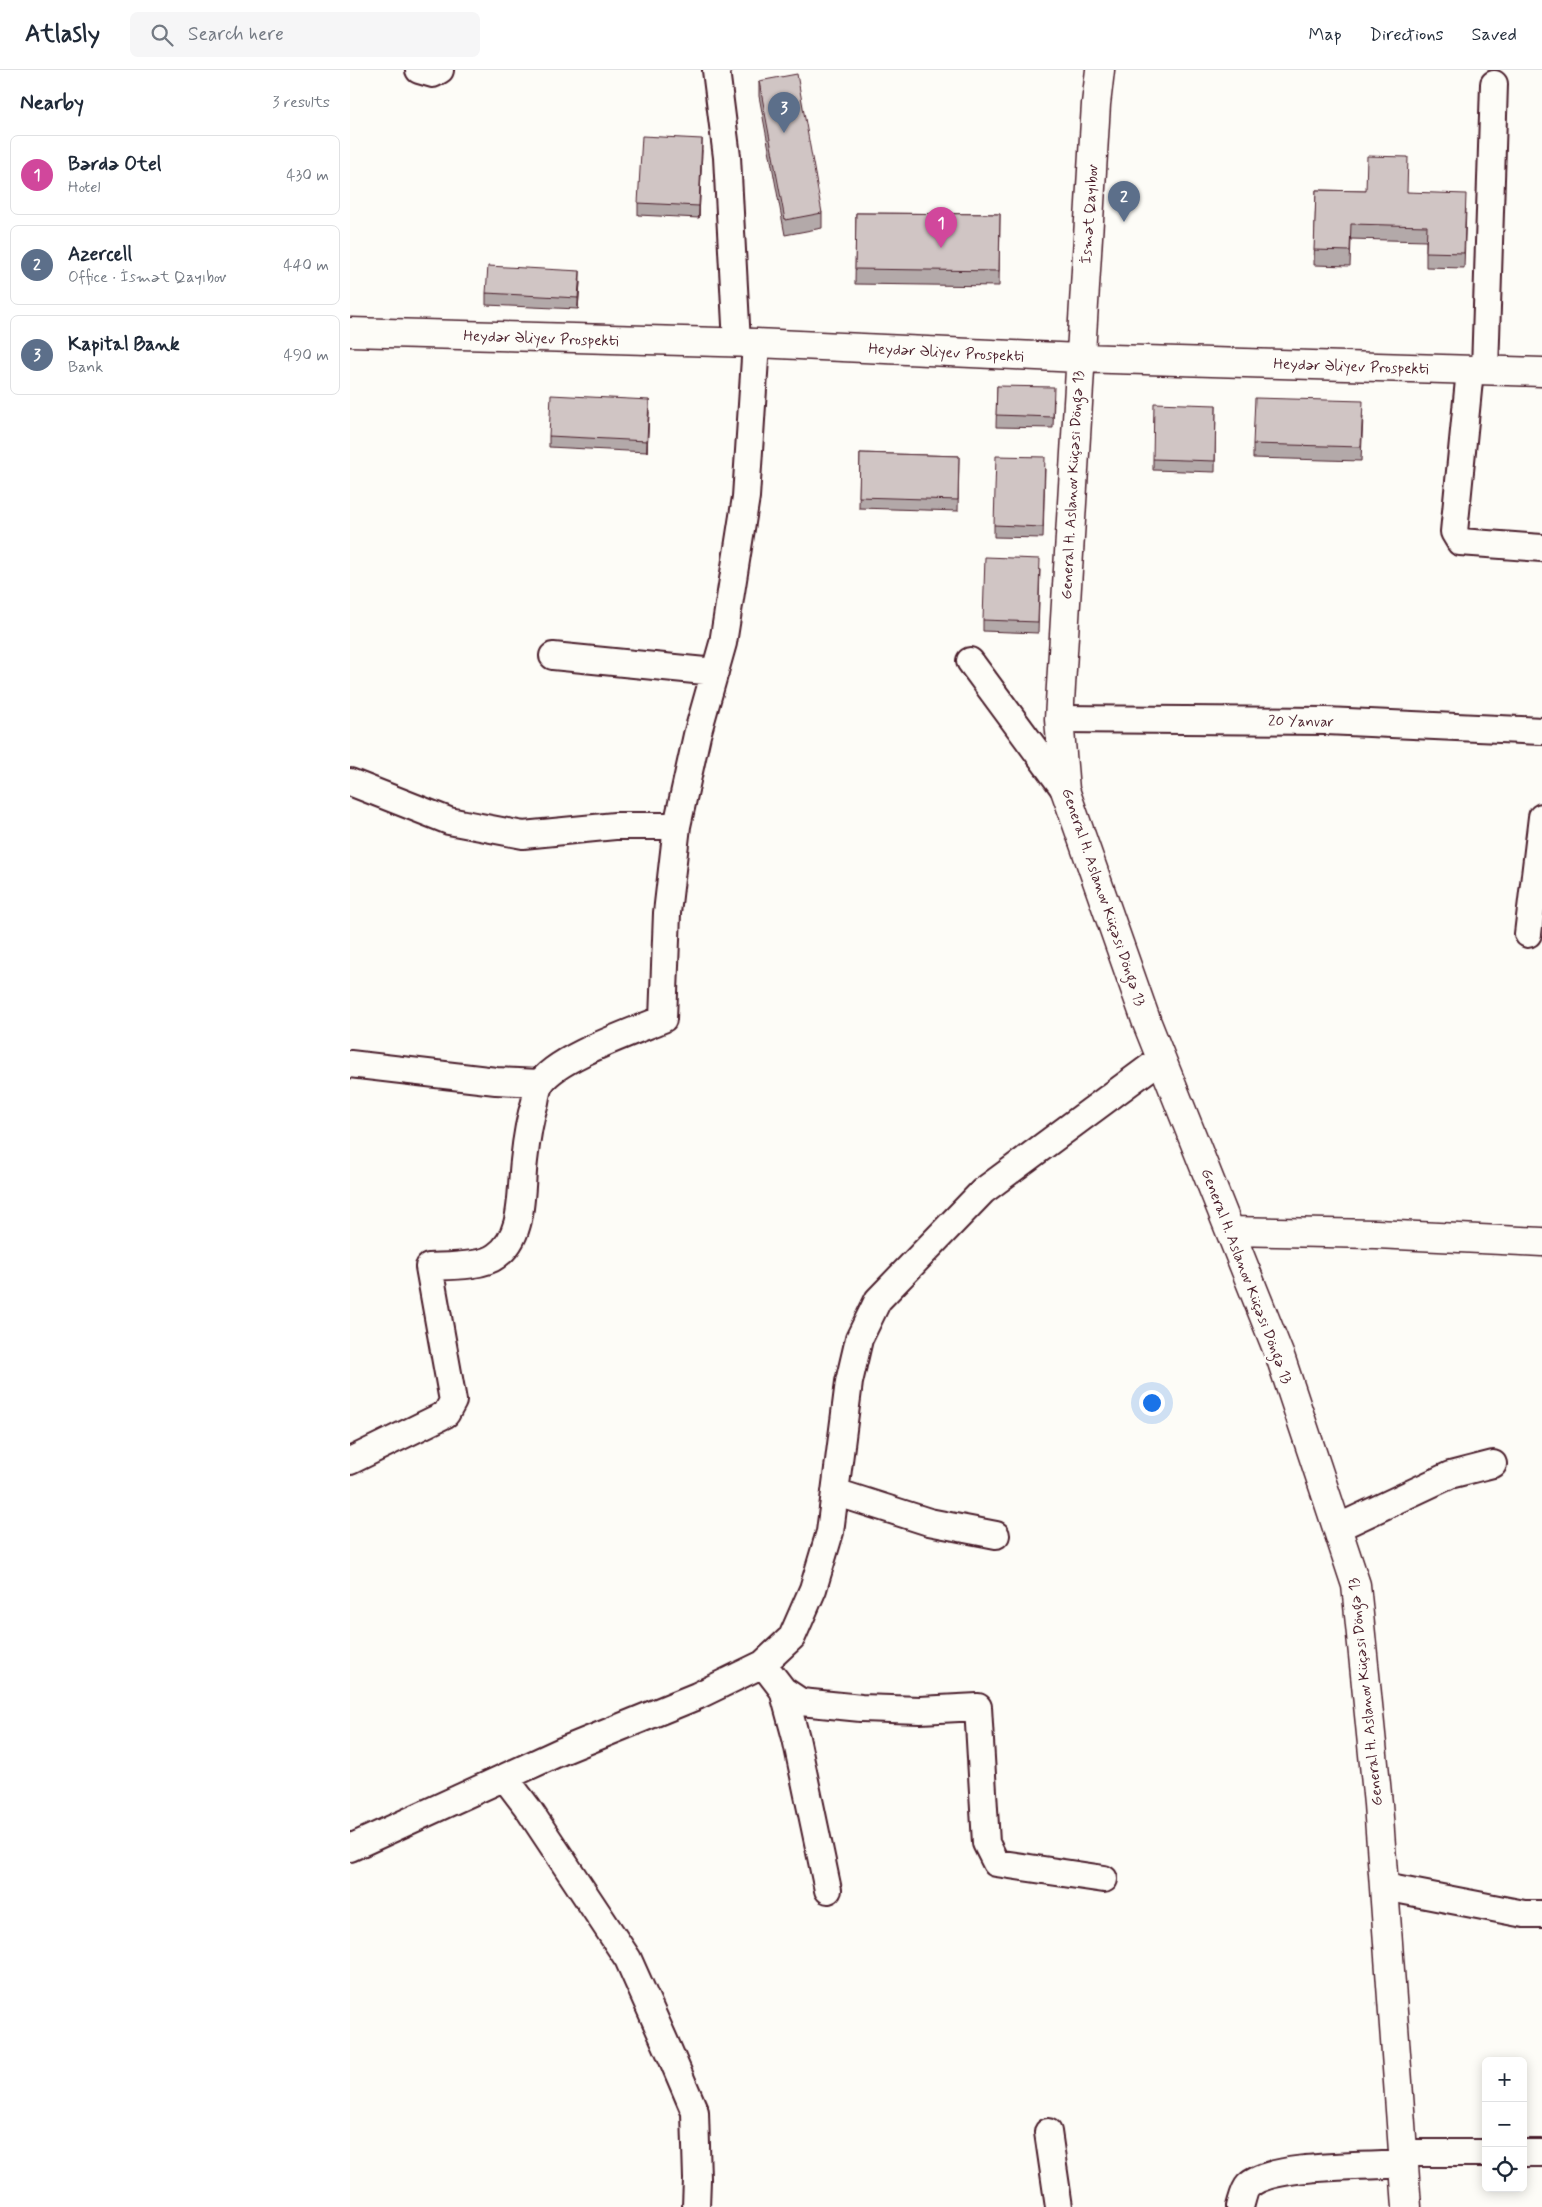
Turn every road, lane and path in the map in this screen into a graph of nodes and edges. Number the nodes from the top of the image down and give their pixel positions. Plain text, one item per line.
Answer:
1 (419, 70) edge
2 (440, 70) edge
3 (716, 70) edge
4 (1100, 70) edge
5 (1494, 84) dead end
6 (350, 332) edge
7 (746, 343) junction
8 (1079, 358) junction
9 (1478, 370) junction
10 (1542, 372) edge
11 (1542, 548) edge
12 (553, 656) dead end
13 (970, 661) dead end
14 (715, 672) junction
15 (1059, 719) junction
16 (1542, 731) edge
17 (350, 782) edge
18 (1065, 790) junction
19 (1542, 817) edge
20 (677, 826) junction
21 (1528, 934) dead end
22 (1161, 1059) junction
23 (350, 1064) edge
24 (540, 1084) junction
25 (1230, 1231) junction
26 (1542, 1242) edge
27 (350, 1461) edge
28 (1493, 1464) dead end
29 (836, 1492) junction
30 (1338, 1528) junction
31 (996, 1535) dead end
32 (763, 1664) junction
33 (783, 1690) junction
34 (505, 1778) junction
35 (350, 1848) edge
36 (1104, 1879) dead end
37 (1385, 1886) junction
38 (828, 1890) dead end
39 (1542, 1914) edge
40 (1048, 2132) dead end
41 (1482, 2153) edge
42 (1527, 2153) edge
43 (1542, 2153) edge
44 (1404, 2158) junction
45 (696, 2207) edge
46 (1058, 2207) edge
47 (1240, 2207) edge
48 (1407, 2207) edge

1 - 2 street
3 - 7 street
4 - 8 main road, İsmət Qayıbov
5 - 9 street
6 - 7 main road, Heydər Əliyev Prospekti
7 - 8 main road, Heydər Əliyev Prospekti
7 - 14 street
8 - 9 main road, Heydər Əliyev Prospekti
8 - 15 main road, General H. Aslanov Küçəsi Döngə 13
9 - 10 main road, Heydər Əliyev Prospekti
9 - 11 street
12 - 14 street
13 - 18 street
14 - 20 street
15 - 16 street, 20 Yanvar
15 - 18 main road, General H. Aslanov Küçəsi Döngə 13
17 - 20 street
18 - 22 main road, General H. Aslanov Küçəsi Döngə 13
19 - 21 street
20 - 24 street
22 - 25 main road, General H. Aslanov Küçəsi Döngə 13
22 - 29 street
23 - 24 street
24 - 27 street
25 - 26 main road
25 - 30 main road, General H. Aslanov Küçəsi Döngə 13
28 - 30 street
29 - 31 street
29 - 32 street
30 - 37 main road, General H. Aslanov Küçəsi Döngə 13
32 - 33 street
32 - 34 street
33 - 36 street
33 - 38 street
34 - 35 street
34 - 45 street
37 - 39 street
37 - 44 main road, General H. Aslanov Küçəsi Döngə 13
40 - 46 street
41 - 44 street
42 - 43 street
44 - 47 street
44 - 48 main road, General H. Aslanov Küçəsi Döngə 13

